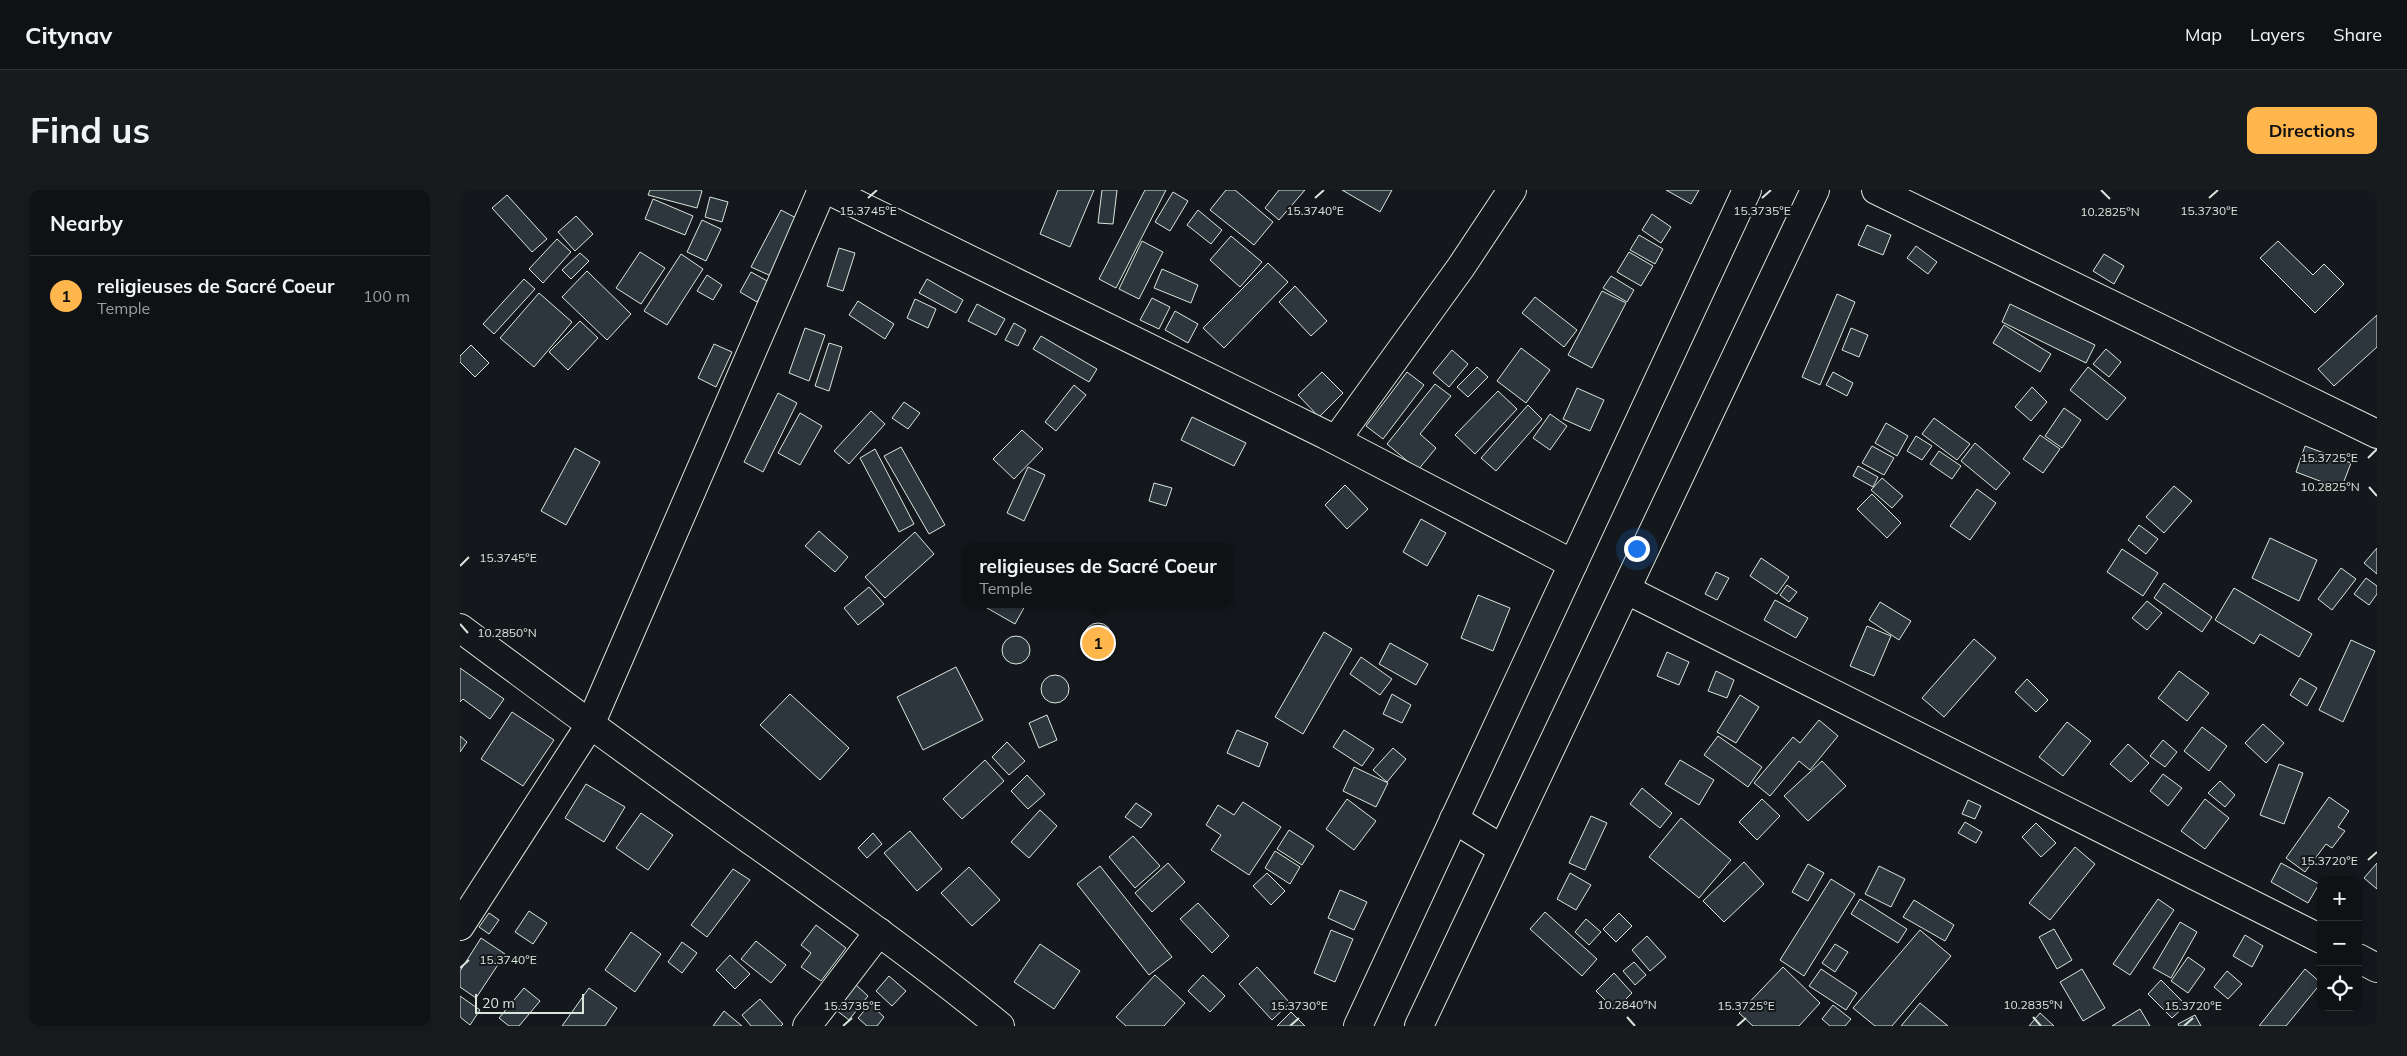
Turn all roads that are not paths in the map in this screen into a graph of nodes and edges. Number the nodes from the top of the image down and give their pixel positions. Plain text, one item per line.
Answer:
1 (822, 190) edge
2 (828, 190) edge
3 (1512, 190) edge
4 (1747, 190) edge
5 (1815, 190) edge
6 (1876, 190) edge
7 (2377, 434) edge
8 (1336, 440) junction
9 (1573, 564) junction
10 (1628, 590) junction
11 (460, 628) edge
12 (590, 725) junction
13 (1454, 819) junction
14 (1502, 848) junction
15 (460, 926) edge
16 (879, 932) junction
17 (2317, 937) edge
18 (2362, 960) edge
19 (2377, 968) edge
20 (807, 1026) edge
21 (1000, 1026) edge
22 (1358, 1026) edge
23 (1419, 1026) edge

1 - 12 street
2 - 8 street
3 - 8 street
4 - 9 street
5 - 10 street
6 - 7 street
8 - 9 street
9 - 13 street
10 - 14 street
10 - 17 street
11 - 12 street
12 - 15 street
12 - 16 street
13 - 14 street
13 - 22 street
14 - 23 street
16 - 20 street
16 - 21 street
18 - 19 street

